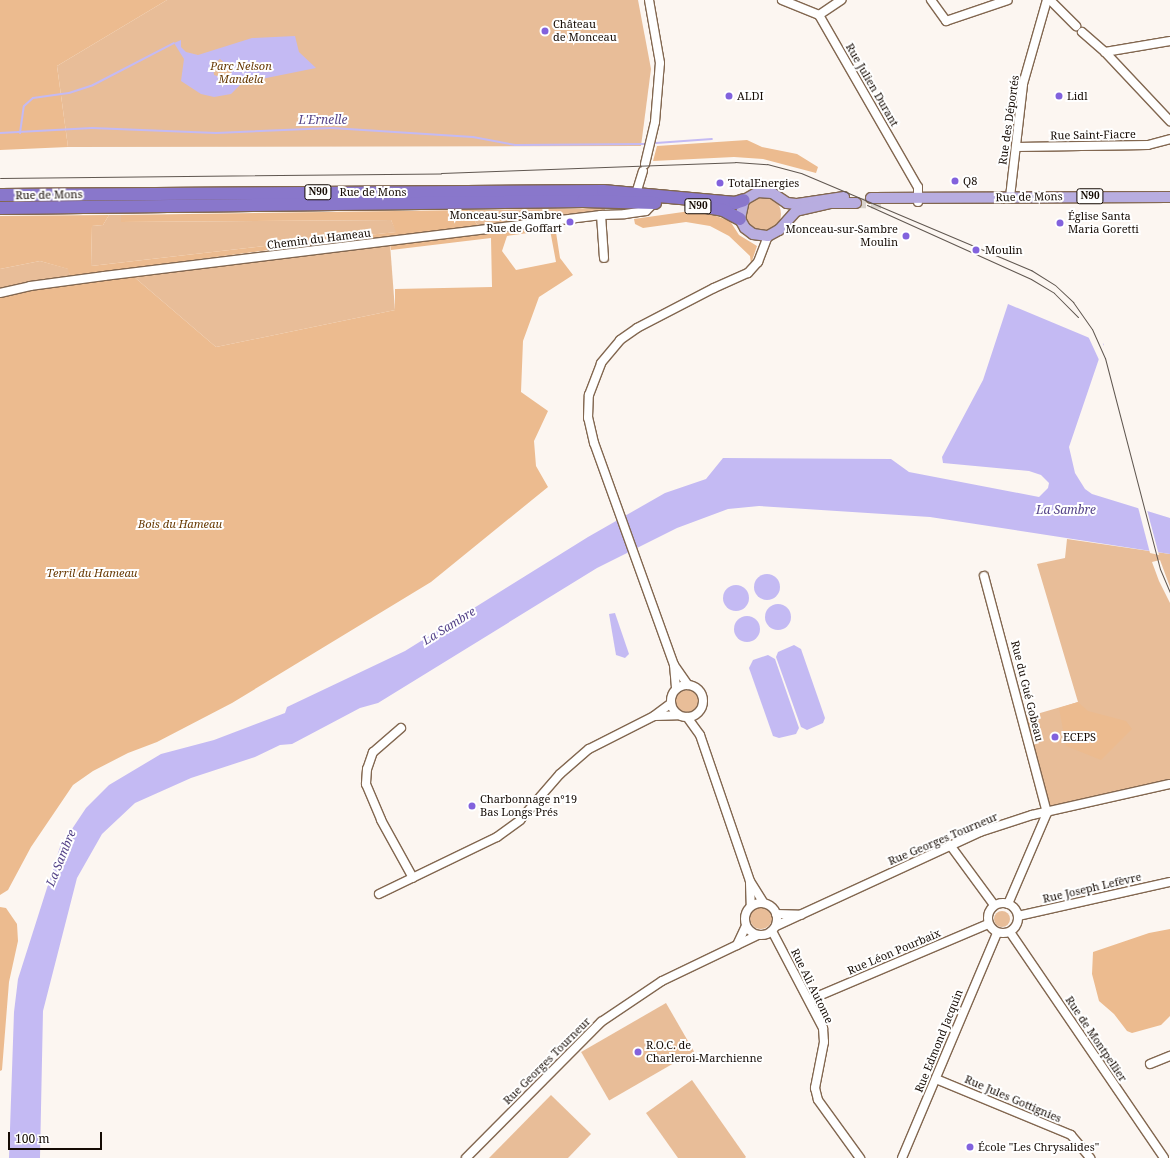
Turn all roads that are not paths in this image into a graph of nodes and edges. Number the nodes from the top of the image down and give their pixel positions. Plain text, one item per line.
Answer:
1 (649, 0) edge
2 (782, 0) edge
3 (841, 0) edge
4 (931, 0) edge
5 (1008, 0) edge
6 (1047, 0) edge
7 (1050, 0) edge
8 (819, 15) junction
9 (1170, 41) edge
10 (1105, 52) junction
11 (1170, 121) edge
12 (1170, 139) edge
13 (1016, 147) junction
14 (0, 195) edge
15 (844, 197) dead end
16 (1010, 197) junction
17 (1170, 197) edge
18 (779, 198) junction
19 (871, 198) dead end
20 (634, 199) junction
21 (744, 200) junction
22 (919, 201) junction
23 (654, 203) junction
24 (856, 203) tunnel mouth
25 (886, 204) tunnel mouth
26 (0, 208) edge
27 (609, 208) junction
28 (619, 213) junction
29 (601, 215) junction
30 (740, 218) junction
31 (783, 223) junction
32 (763, 236) junction
33 (604, 258) dead end
34 (0, 293) edge
35 (984, 576) dead end
36 (674, 664) junction
37 (688, 685) junction
38 (676, 689) junction
39 (671, 703) junction
40 (698, 713) junction
41 (678, 715) junction
42 (654, 716) junction
43 (687, 717) junction
44 (401, 728) dead end
45 (700, 735) junction
46 (1170, 784) edge
47 (1047, 813) junction
48 (950, 845) junction
49 (413, 878) junction
50 (750, 881) junction
51 (1170, 882) edge
52 (379, 894) dead end
53 (764, 903) junction
54 (1008, 904) junction
55 (994, 905) junction
56 (751, 906) junction
57 (776, 914) junction
58 (801, 915) junction
59 (1018, 916) junction
60 (988, 924) junction
61 (746, 926) junction
62 (774, 928) junction
63 (1010, 932) junction
64 (997, 933) junction
65 (758, 935) junction
66 (737, 945) junction
67 (809, 1000) junction
68 (1170, 1056) edge
69 (1150, 1064) dead end
70 (936, 1079) junction
71 (466, 1158) edge
72 (860, 1158) edge
73 (902, 1158) edge
74 (1090, 1158) edge
75 (1164, 1158) edge

1 - 20 street
2 - 8 street
3 - 8 street
4 - 5 street
6 - 13 street, Rue des Déportés
7 - 10 street
8 - 22 street, Rue Julien Durant
9 - 10 street
10 - 11 street
12 - 13 street, Rue Saint-Fiacre
13 - 16 street, Rue des Déportés
14 - 20 highway, Rue de Mons / N90
15 - 18 main road, Rue de Mons / N90
16 - 17 main road, Rue de Mons / N90
16 - 22 main road, Rue de Mons / N90
18 - 21 main road, Rue de Mons / N90
18 - 31 main road
19 - 22 main road, Rue de Mons / N90
20 - 21 highway, Rue de Mons / N90
20 - 23 highway, Rue de Mons / N90
20 - 27 highway, Rue de Mons / N90
20 - 28 street
21 - 30 main road
22 - 25 main road, Rue de Mons / N90
23 - 28 street, Chemin du Hameau
23 - 30 highway, Rue de Mons / N90
24 - 31 main road
26 - 27 highway, Rue de Mons / N90
27 - 28 street, Chemin du Hameau
27 - 29 street, Chemin du Hameau
29 - 33 street
29 - 34 street, Chemin du Hameau
30 - 32 main road, Rue de Mons / N90
31 - 32 main road
32 - 36 street
35 - 47 street, Rue du Gué Gobeau
36 - 37 street
36 - 38 street
37 - 38 street
37 - 40 street
38 - 39 street
39 - 41 street
39 - 42 street
40 - 43 street
40 - 45 street
41 - 42 street
41 - 43 street
42 - 49 street
43 - 45 street
44 - 49 street
45 - 50 street
46 - 47 street, Rue Georges Tourneur
47 - 48 street, Rue Georges Tourneur
47 - 54 street
48 - 55 street
48 - 58 street, Rue Georges Tourneur
49 - 52 street
50 - 53 street
50 - 56 street
51 - 59 street, Rue Joseph Lefèvre
53 - 56 street
53 - 57 street
54 - 55 street
54 - 59 street
55 - 60 street
56 - 61 street
57 - 58 street, Rue Georges Tourneur
57 - 62 street
58 - 62 street, Rue Georges Tourneur
59 - 63 street
60 - 64 street
60 - 67 street, Rue Léon Pourbaix
61 - 65 street
61 - 66 street
62 - 65 street
62 - 67 street, Rue Ali Autome
63 - 64 street
63 - 75 street, Rue de Montpellier
64 - 70 street, Rue Edmond Jacquin
65 - 66 street, Rue Georges Tourneur
66 - 71 street, Rue Georges Tourneur
67 - 72 street, Rue Ali Autome
68 - 69 street
70 - 73 street, Rue Edmond Jacquin
70 - 74 street, Rue Jules Gottignies

